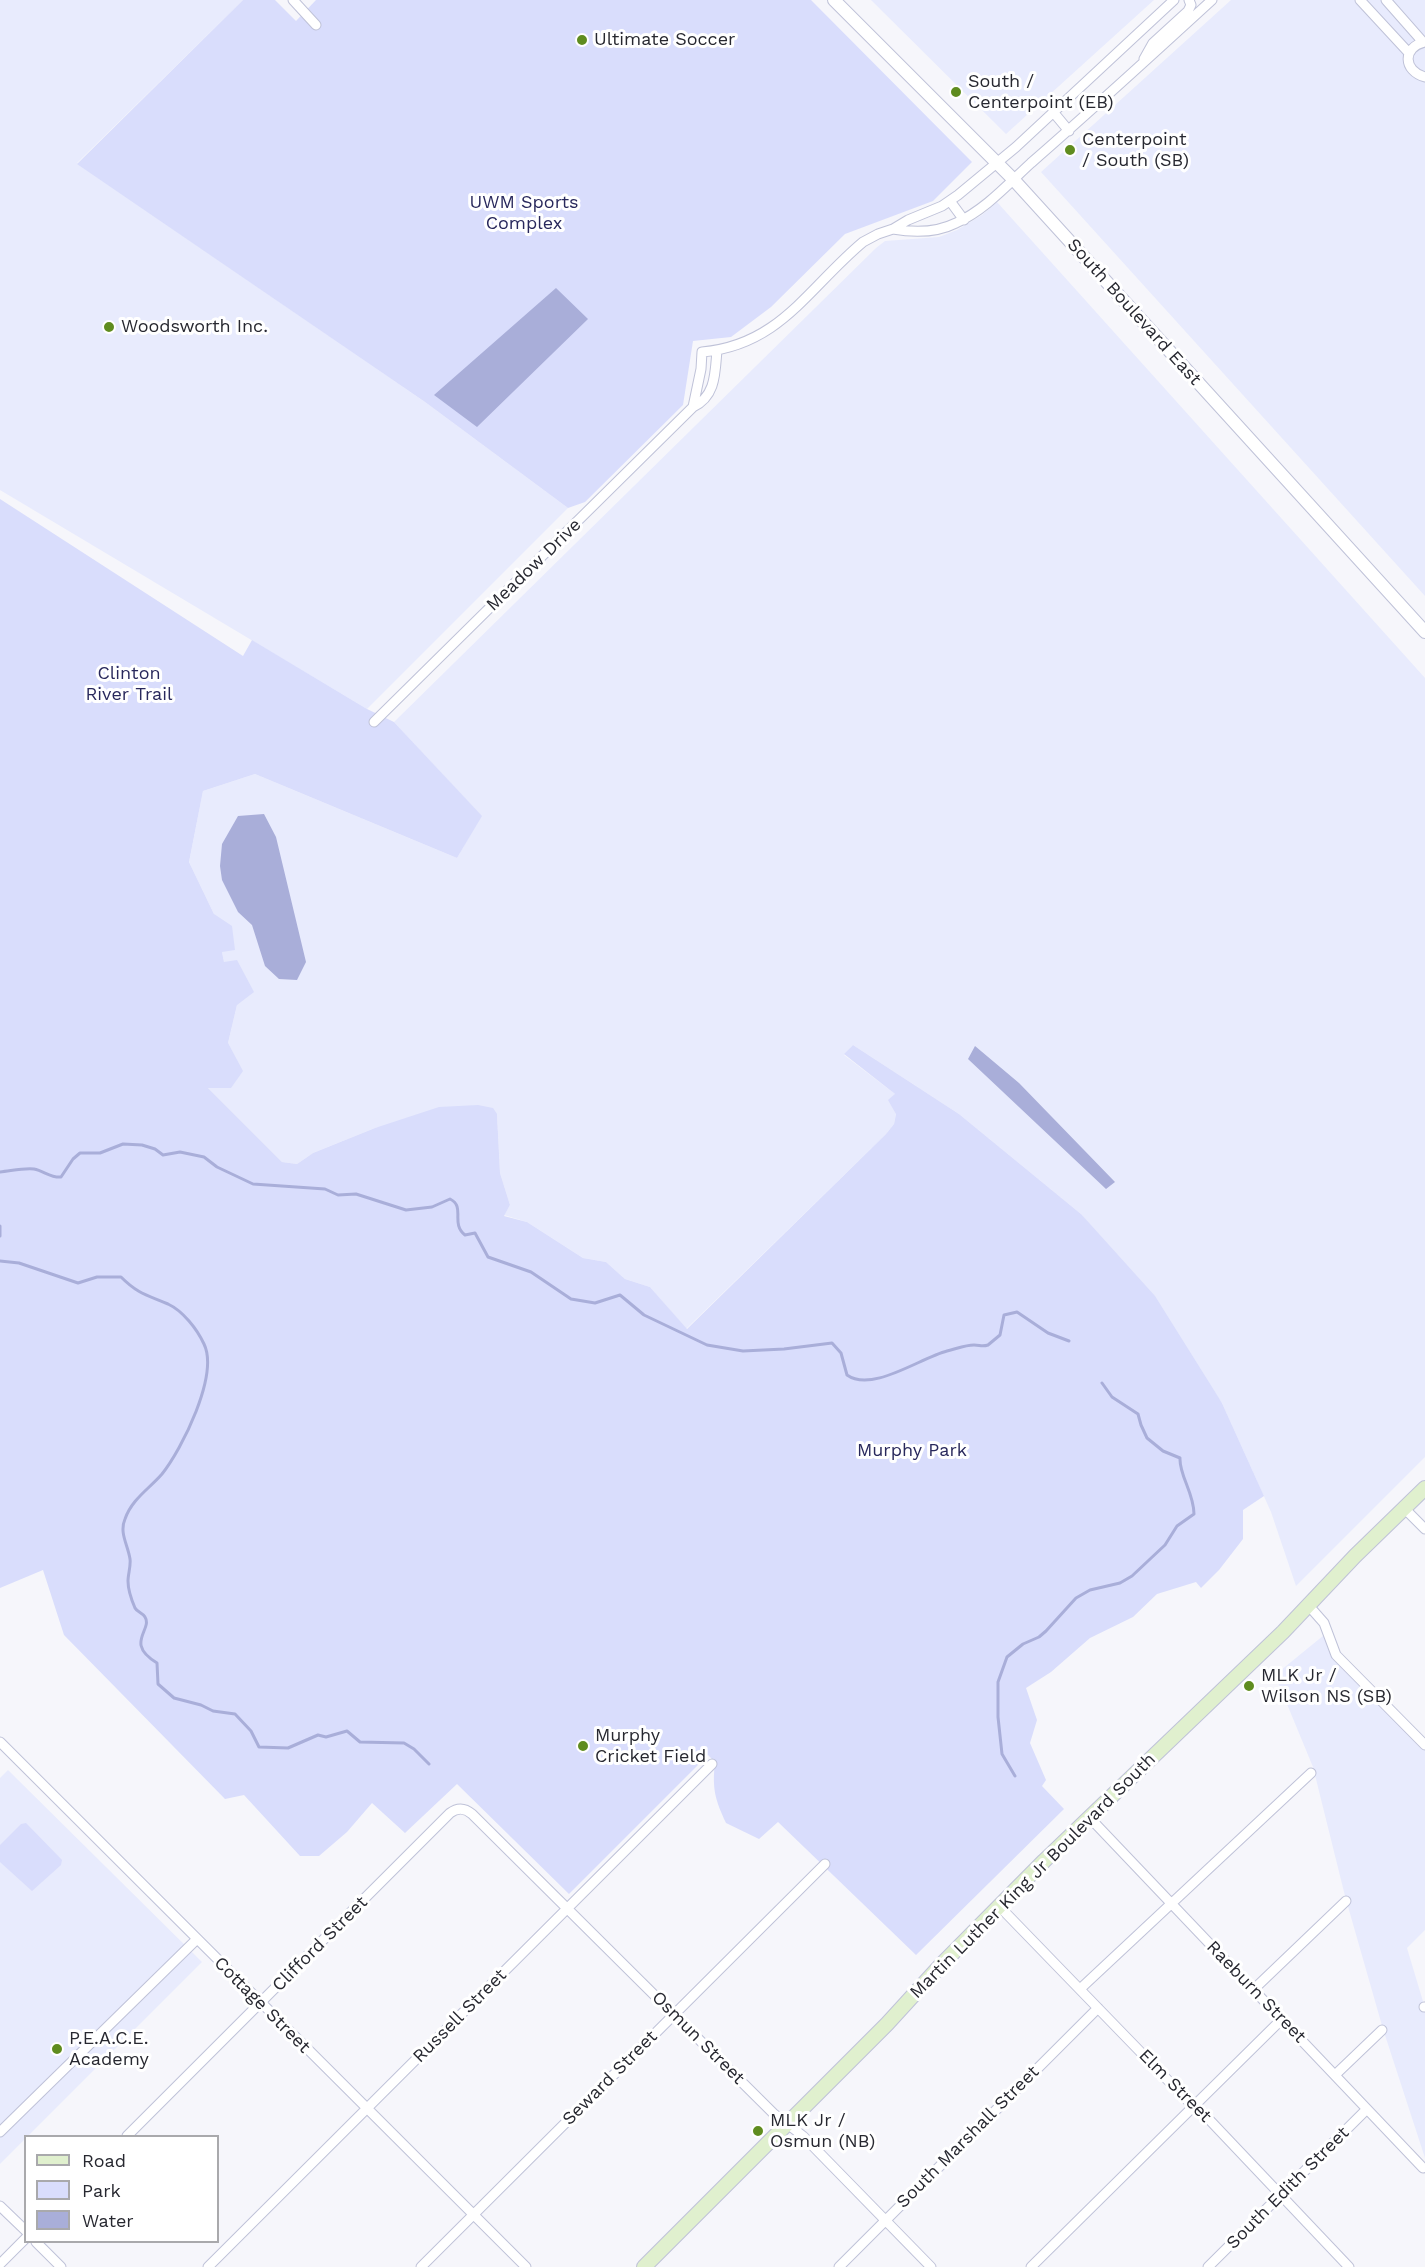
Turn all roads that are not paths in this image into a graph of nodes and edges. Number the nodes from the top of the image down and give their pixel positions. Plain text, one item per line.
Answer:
1 (293, 0) edge
2 (834, 0) edge
3 (1174, 0) edge
4 (1189, 0) edge
5 (1212, 0) edge
6 (1360, 0) edge
7 (1386, 0) edge
8 (316, 25) dead end
9 (1424, 42) edge
10 (1409, 52) junction
11 (1140, 66) junction
12 (1425, 77) edge
13 (1054, 113) junction
14 (1069, 131) junction
15 (997, 163) junction
16 (1013, 179) junction
17 (950, 201) junction
18 (964, 220) junction
19 (893, 229) junction
20 (717, 350) junction
21 (693, 407) junction
22 (1424, 629) edge
23 (374, 722) dead end
24 (1425, 1488) edge
25 (1404, 1508) junction
26 (1425, 1529) edge
27 (1309, 1606) junction
28 (0, 1742) edge
29 (1425, 1745) edge
30 (712, 1764) dead end
31 (1311, 1773) dead end
32 (465, 1809) joint
33 (1089, 1817) junction
34 (825, 1864) dead end
35 (1346, 1901) dead end
36 (1172, 1904) junction
37 (999, 1906) junction
38 (567, 1909) junction
39 (196, 1940) junction
40 (1080, 1989) junction
41 (1253, 1990) junction
42 (260, 2003) junction
43 (1098, 2008) junction
44 (674, 2015) junction
45 (1282, 2019) junction
46 (1382, 2030) dead end
47 (1335, 2075) junction
48 (1194, 2106) junction
49 (367, 2109) junction
50 (1367, 2109) junction
51 (786, 2124) junction
52 (0, 2132) edge
53 (128, 2135) edge
54 (1423, 2168) dead end
55 (1281, 2195) junction
56 (0, 2206) edge
57 (474, 2215) junction
58 (885, 2220) junction
59 (24, 2230) edge
60 (24, 2240) edge
61 (38, 2243) edge
62 (0, 2264) edge
63 (61, 2267) edge
64 (208, 2267) edge
65 (421, 2267) edge
66 (526, 2267) edge
67 (644, 2267) edge
68 (839, 2267) edge
69 (931, 2267) edge
70 (1031, 2267) edge
71 (1208, 2267) edge
72 (1349, 2267) edge

1 - 8 street
2 - 15 street, South Boulevard East
3 - 13 street
4 - 11 street
5 - 11 street
6 - 10 street
7 - 9 street
9 - 10 street
10 - 12 street
11 - 14 street
13 - 14 street
13 - 15 street
14 - 16 street
15 - 16 street, South Boulevard East
15 - 17 street
16 - 18 street
16 - 22 street, South Boulevard East
17 - 18 street
17 - 19 street
18 - 19 street
19 - 20 street
20 - 21 street, Meadow Drive
20 - 21 street
21 - 23 street, Meadow Drive
24 - 25 main road, Martin Luther King Jr Boulevard South
25 - 26 street
25 - 27 main road, Martin Luther King Jr Boulevard South
27 - 29 street
27 - 33 main road, Martin Luther King Jr Boulevard South
28 - 39 street, Cottage Street
30 - 38 street, Russell Street
31 - 36 street
32 - 38 street, Osmun Street
32 - 42 street, Clifford Street
33 - 36 street, Raeburn Street
33 - 37 main road, Martin Luther King Jr Boulevard South
34 - 44 street, Seward Street
35 - 41 street
36 - 40 street
36 - 41 street, Raeburn Street
37 - 40 street, Elm Street
37 - 51 main road, Martin Luther King Jr Boulevard South
38 - 44 street, Osmun Street
38 - 49 street, Russell Street
39 - 42 street, Cottage Street
39 - 52 street
40 - 43 street, Elm Street
41 - 45 street, Raeburn Street
42 - 49 street, Cottage Street
42 - 53 street, Clifford Street
43 - 48 street, Elm Street
43 - 58 street, South Marshall Street
44 - 51 street, Osmun Street
44 - 57 street, Seward Street
45 - 47 street, Raeburn Street
45 - 48 street
46 - 47 street
47 - 50 street, Raeburn Street
48 - 55 street, Elm Street
48 - 70 street
49 - 57 street, Cottage Street
49 - 64 street, Russell Street
50 - 54 street, Raeburn Street
50 - 55 street, South Edith Street
51 - 58 street, Osmun Street
51 - 67 main road, Martin Luther King Jr Boulevard South
55 - 71 street, South Edith Street
55 - 72 street, Elm Street
56 - 59 street
57 - 65 street, Seward Street
57 - 66 street, Cottage Street
58 - 68 street, South Marshall Street
58 - 69 street, Osmun Street
60 - 62 street
61 - 63 street

